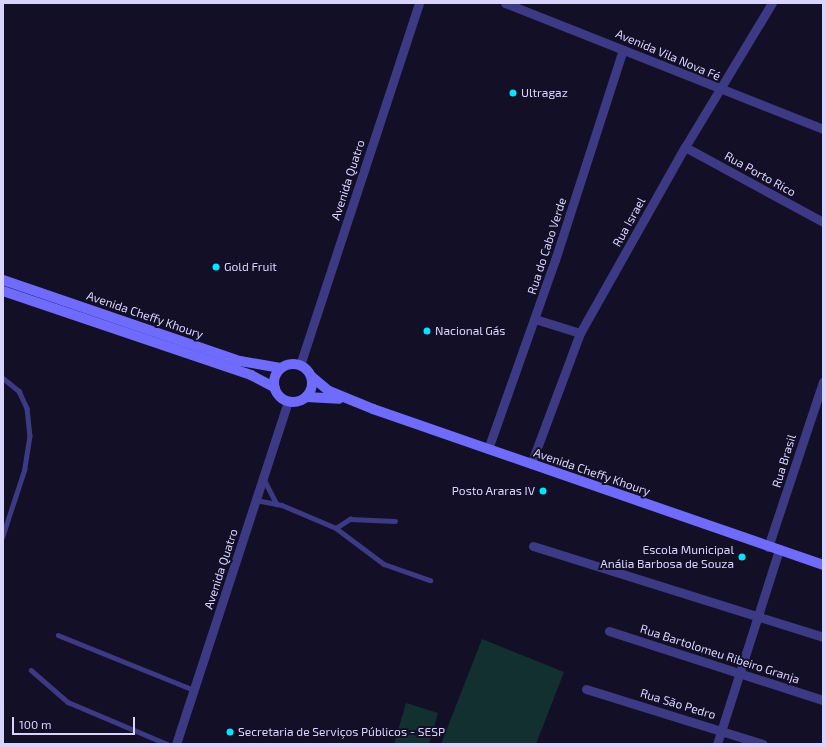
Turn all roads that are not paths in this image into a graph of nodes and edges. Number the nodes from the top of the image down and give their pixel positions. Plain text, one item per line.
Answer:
1 (420, 3) edge
2 (504, 3) edge
3 (772, 3) edge
4 (623, 50) junction
5 (718, 89) junction
6 (823, 129) edge
7 (685, 146) junction
8 (823, 222) edge
9 (3, 280) edge
10 (3, 291) edge
11 (535, 319) junction
12 (580, 333) junction
13 (300, 365) junction
14 (280, 368) junction
15 (311, 376) junction
16 (3, 378) edge
17 (823, 382) edge
18 (275, 388) junction
19 (306, 397) junction
20 (288, 401) junction
21 (352, 402) junction
22 (488, 449) junction
23 (531, 464) junction
24 (263, 477) junction
25 (256, 500) junction
26 (277, 504) junction
27 (395, 521) dead end
28 (336, 528) junction
29 (3, 536) edge
30 (533, 546) dead end
31 (768, 548) junction
32 (779, 550) junction
33 (823, 565) edge
34 (430, 580) dead end
35 (758, 616) junction
36 (609, 631) dead end
37 (58, 636) dead end
38 (823, 636) edge
39 (31, 670) dead end
40 (740, 673) junction
41 (586, 689) dead end
42 (194, 690) junction
43 (823, 700) edge
44 (722, 730) junction
45 (167, 744) edge
46 (176, 744) edge
47 (717, 744) edge
48 (763, 744) edge

1 - 13 street, Avenida Quatro
2 - 4 street, Avenida Vila Nova Fé
3 - 5 street, Rua Israel
4 - 5 street, Avenida Vila Nova Fé
4 - 11 street, Rua do Cabo Verde
5 - 6 street, Avenida Vila Nova Fé
5 - 7 street, Rua Israel
7 - 8 street, Rua Porto Rico
7 - 12 street, Rua Israel
9 - 14 main road, Avenida Cheffy Khoury
10 - 18 main road, Avenida Cheffy Khoury
11 - 12 street
11 - 22 street, Rua do Cabo Verde
12 - 23 street, Rua Israel
13 - 14 main road
13 - 15 main road
14 - 18 main road
15 - 19 main road
15 - 21 main road
16 - 29 lane
17 - 31 street, Rua Brasil
18 - 20 main road
19 - 20 main road
19 - 21 main road
20 - 24 street, Avenida Quatro
21 - 22 main road, Avenida Cheffy Khoury
22 - 23 main road, Avenida Cheffy Khoury
23 - 31 main road, Avenida Cheffy Khoury
24 - 25 street, Avenida Quatro
24 - 26 lane
25 - 26 lane
25 - 42 street, Avenida Quatro
26 - 28 lane
27 - 28 lane
28 - 34 lane
30 - 35 street
31 - 32 main road, Avenida Cheffy Khoury
32 - 33 main road, Avenida Cheffy Khoury
32 - 35 street
35 - 38 street
35 - 40 street
36 - 40 street, Rua Bartolomeu Ribeiro Granja
37 - 42 lane
39 - 45 lane
40 - 43 street, Rua Bartolomeu Ribeiro Granja
40 - 44 street
41 - 44 street, Rua São Pedro
42 - 46 street, Avenida Quatro
44 - 47 street
44 - 48 street, Rua São Pedro

